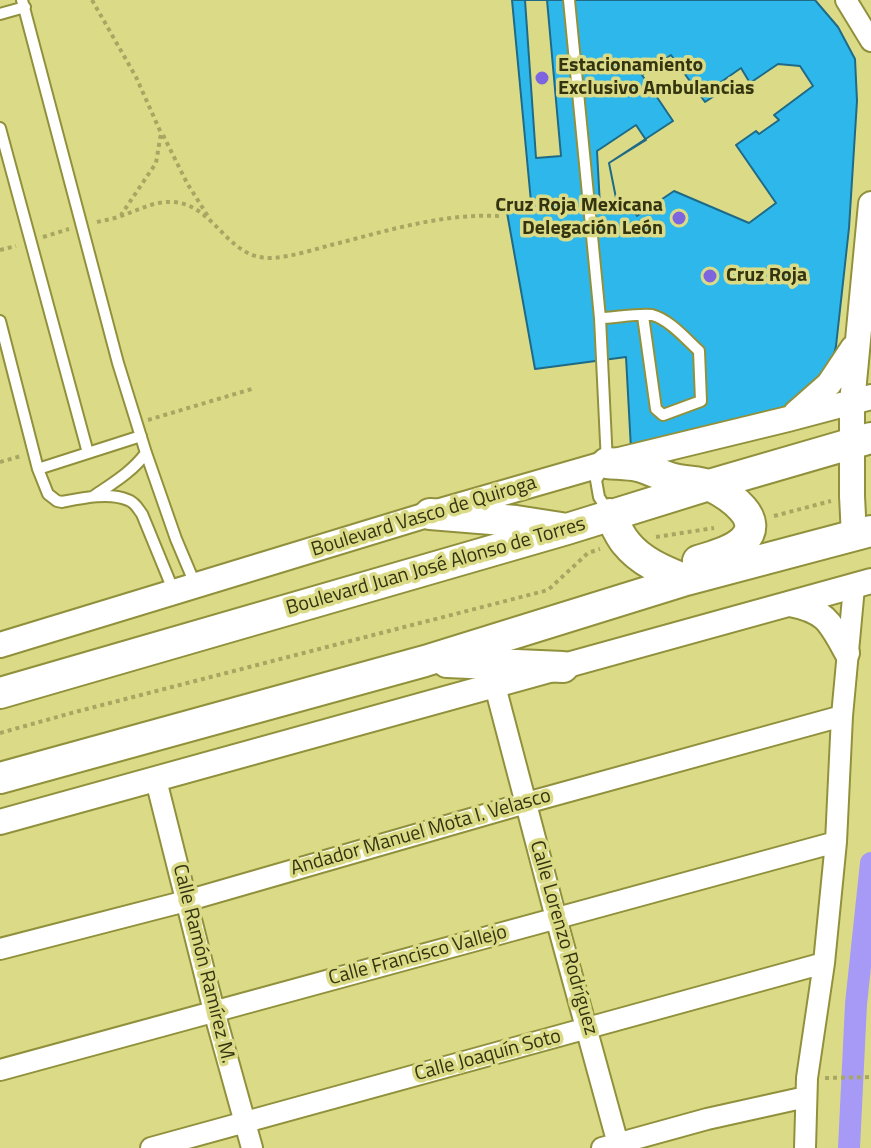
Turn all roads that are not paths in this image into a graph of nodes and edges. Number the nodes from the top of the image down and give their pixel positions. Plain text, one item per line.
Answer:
1 (569, 0) edge
2 (846, 0) edge
3 (23, 3) edge
4 (0, 14) edge
5 (871, 41) edge
6 (0, 128) edge
7 (871, 204) edge
8 (643, 316) junction
9 (600, 318) junction
10 (0, 321) edge
11 (856, 343) junction
12 (861, 400) edge
13 (788, 419) junction
14 (141, 436) junction
15 (861, 440) edge
16 (88, 453) junction
17 (146, 453) junction
18 (607, 463) junction
19 (38, 469) junction
20 (709, 485) junction
21 (94, 496) junction
22 (430, 514) junction
23 (610, 514) junction
24 (567, 529) junction
25 (863, 534) edge
26 (676, 576) junction
27 (862, 584) edge
28 (185, 589) junction
29 (790, 604) junction
30 (0, 645) edge
31 (847, 653) junction
32 (425, 661) junction
33 (563, 667) junction
34 (495, 686) junction
35 (0, 693) edge
36 (842, 716) junction
37 (0, 778) edge
38 (156, 780) junction
39 (526, 803) junction
40 (0, 822) edge
41 (836, 842) junction
42 (186, 901) junction
43 (556, 918) junction
44 (0, 949) edge
45 (824, 963) junction
46 (214, 1011) junction
47 (588, 1029) junction
48 (0, 1070) edge
49 (806, 1097) junction
50 (244, 1121) junction
51 (610, 1146) edge
52 (151, 1148) edge
53 (252, 1148) edge
54 (805, 1148) edge

1 - 9 lane
2 - 5 street
3 - 4 lane
3 - 14 lane
6 - 16 lane
7 - 11 street
8 - 8 lane
8 - 9 lane
9 - 18 lane
10 - 19 lane
11 - 12 street
11 - 13 street
12 - 13 street, Boulevard Vasco de Quiroga
12 - 15 street
13 - 18 street, Boulevard Vasco de Quiroga
14 - 16 lane
14 - 17 lane
15 - 20 main road, Boulevard Juan José Alonso de Torres
15 - 25 street
16 - 19 lane
17 - 21 lane
17 - 28 lane
18 - 20 main road
18 - 22 street, Boulevard Vasco de Quiroga
18 - 23 lane
19 - 21 lane
20 - 23 main road, Boulevard Juan José Alonso de Torres
20 - 26 main road
21 - 28 lane
22 - 24 main road
22 - 28 street, Boulevard Vasco de Quiroga
23 - 24 main road, Boulevard Juan José Alonso de Torres
23 - 26 main road
24 - 35 main road, Boulevard Juan José Alonso de Torres
25 - 26 main road
26 - 32 main road
27 - 29 street
27 - 31 street
28 - 30 street, Boulevard Vasco de Quiroga
29 - 31 street
29 - 33 street
31 - 36 street
32 - 33 main road
32 - 37 main road
33 - 34 street
34 - 38 street
34 - 39 street, Calle Lorenzo Rodríguez
36 - 39 street, Andador Manuel Mota I. Velasco
36 - 41 street
38 - 40 street
38 - 42 street, Calle Ramón Ramírez M.
39 - 42 street, Andador Manuel Mota I. Velasco
39 - 43 street, Calle Lorenzo Rodríguez
41 - 43 street, Calle Francisco Vallejo
41 - 45 street
42 - 44 street, Andador Manuel Mota I. Velasco
42 - 46 street, Calle Ramón Ramírez M.
43 - 46 street, Calle Francisco Vallejo
43 - 47 street, Calle Lorenzo Rodríguez
45 - 47 street, Calle Joaquín Soto
45 - 49 street
46 - 48 street, Calle Francisco Vallejo
46 - 50 street, Calle Ramón Ramírez M.
47 - 50 street, Calle Joaquín Soto
47 - 51 street, Calle Lorenzo Rodríguez
49 - 51 street
49 - 54 street
50 - 52 street, Calle Joaquín Soto
50 - 53 street, Calle Ramón Ramírez M.

